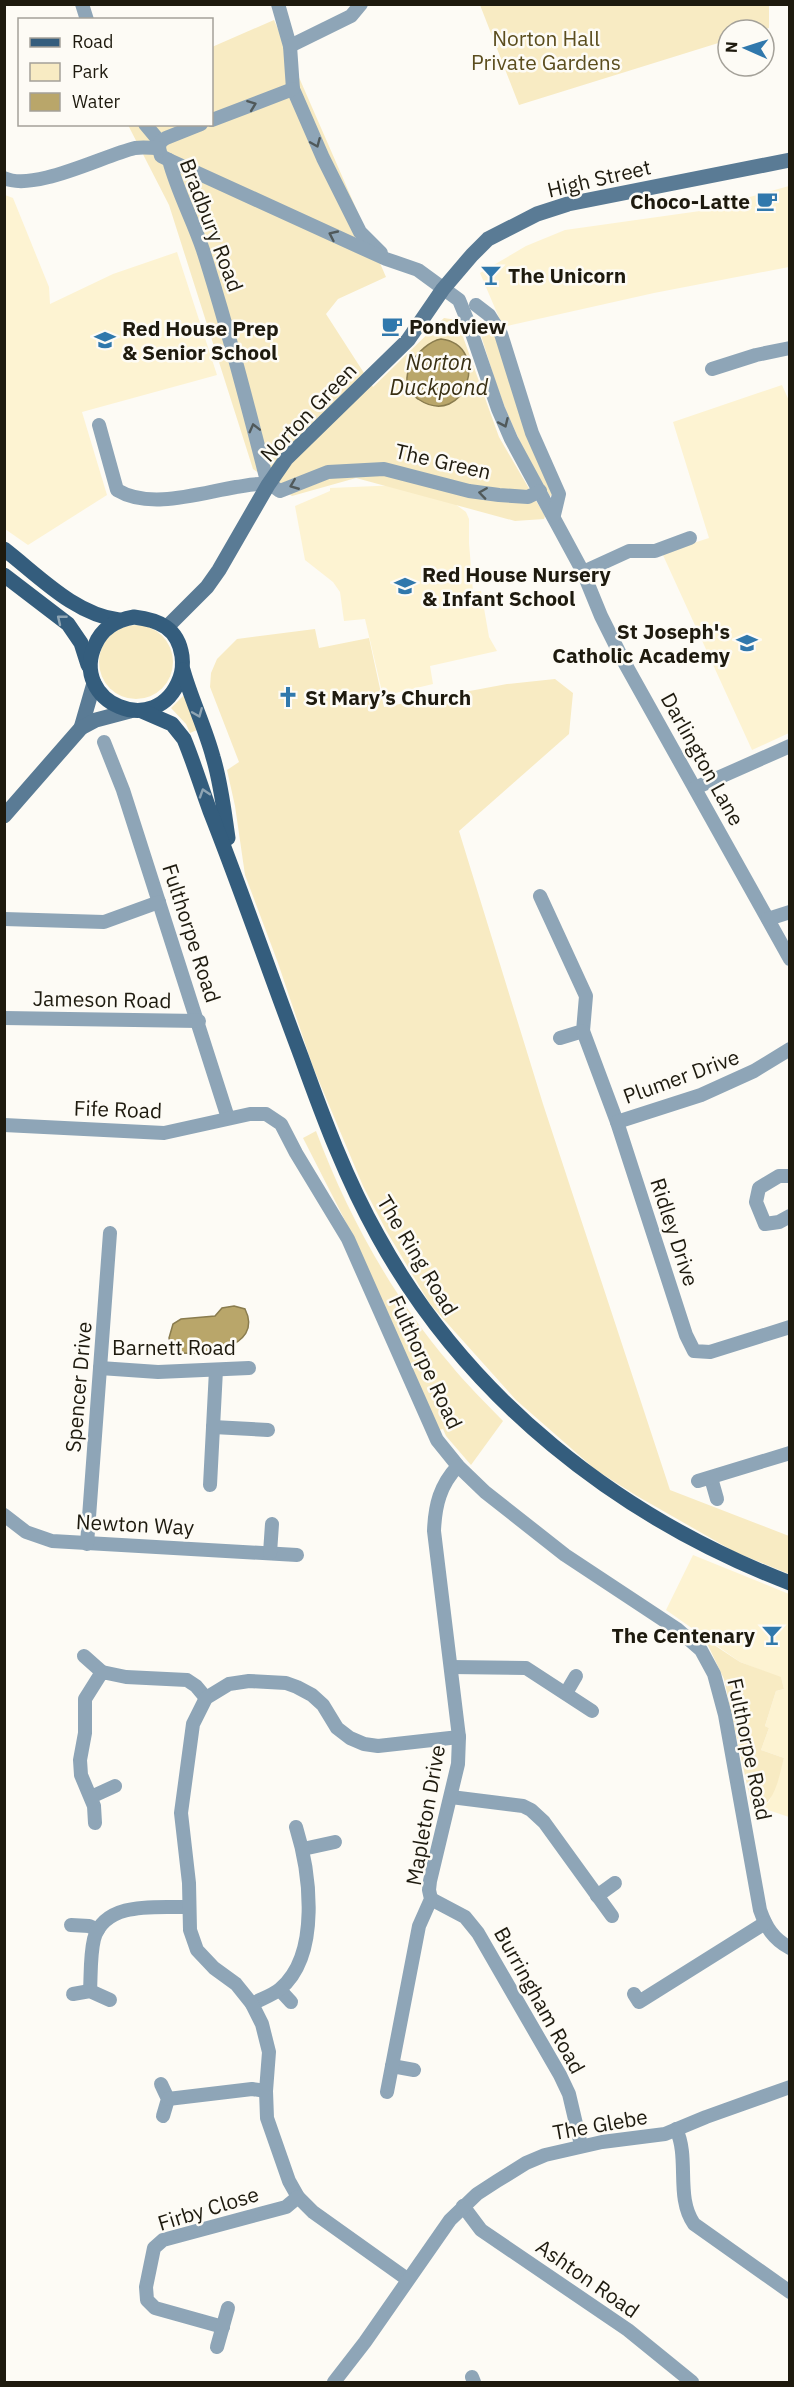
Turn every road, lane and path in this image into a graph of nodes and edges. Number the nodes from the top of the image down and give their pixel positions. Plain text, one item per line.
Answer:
1 (278, 4) edge
2 (361, 4) edge
3 (290, 46) junction
4 (293, 89) junction
5 (213, 120) edge
6 (147, 126) edge
7 (196, 126) edge
8 (159, 145) junction
9 (169, 160) junction
10 (789, 160) edge
11 (4, 178) edge
12 (386, 259) junction
13 (443, 289) junction
14 (490, 301) dead end
15 (470, 307) junction
16 (789, 348) edge
17 (711, 369) dead end
18 (99, 425) dead end
19 (268, 484) junction
20 (540, 491) junction
21 (554, 515) junction
22 (690, 538) dead end
23 (4, 549) edge
24 (583, 572) junction
25 (4, 574) edge
26 (119, 620) junction
27 (168, 626) junction
28 (89, 668) junction
29 (183, 669) junction
30 (94, 683) junction
31 (136, 711) junction
32 (81, 728) junction
33 (104, 742) dead end
34 (789, 746) edge
35 (695, 788) junction
36 (4, 816) edge
37 (230, 859) junction
38 (540, 896) dead end
39 (159, 902) junction
40 (789, 912) edge
41 (4, 919) edge
42 (768, 919) junction
43 (789, 959) edge
44 (4, 1018) edge
45 (198, 1021) junction
46 (583, 1031) junction
47 (560, 1038) dead end
48 (789, 1049) edge
49 (228, 1118) junction
50 (617, 1122) junction
51 (4, 1125) edge
52 (789, 1176) edge
53 (789, 1216) edge
54 (110, 1233) dead end
55 (789, 1327) edge
56 (100, 1368) junction
57 (249, 1368) dead end
58 (216, 1370) junction
59 (213, 1427) junction
60 (268, 1430) dead end
61 (789, 1453) edge
62 (458, 1466) junction
63 (210, 1485) dead end
64 (717, 1498) dead end
65 (4, 1515) edge
66 (272, 1524) dead end
67 (87, 1544) junction
68 (270, 1553) junction
69 (297, 1555) dead end
70 (789, 1583) edge
71 (84, 1656) dead end
72 (451, 1667) junction
73 (102, 1672) junction
74 (576, 1676) dead end
75 (566, 1693) junction
76 (206, 1698) junction
77 (592, 1711) dead end
78 (459, 1737) junction
79 (116, 1786) dead end
80 (91, 1797) junction
81 (451, 1797) junction
82 (95, 1822) dead end
83 (296, 1827) dead end
84 (335, 1842) dead end
85 (303, 1849) junction
86 (615, 1883) dead end
87 (597, 1896) junction
88 (431, 1899) junction
89 (189, 1907) junction
90 (612, 1916) dead end
91 (765, 1923) junction
92 (71, 1925) dead end
93 (98, 1930) junction
94 (789, 1948) edge
95 (280, 1990) junction
96 (90, 1991) junction
97 (73, 1994) dead end
98 (634, 1994) dead end
99 (110, 2000) dead end
100 (291, 2002) dead end
101 (252, 2004) junction
102 (392, 2066) junction
103 (414, 2070) dead end
104 (161, 2084) dead end
105 (789, 2087) edge
106 (266, 2091) junction
107 (387, 2092) dead end
108 (168, 2099) junction
109 (163, 2116) dead end
110 (676, 2129) junction
111 (581, 2145) junction
112 (298, 2197) junction
113 (463, 2206) junction
114 (407, 2279) junction
115 (789, 2292) edge
116 (228, 2308) dead end
117 (223, 2327) junction
118 (217, 2347) dead end
119 (334, 2382) edge
120 (692, 2382) edge

1 - 3 street
2 - 3 street
3 - 4 street
5 -> 4 street
4 -> 12 street
6 - 8 street, Bradbury Road
7 - 8 street
8 - 9 street, Bradbury Road
8 - 11 street
12 -> 9 street
19 -> 9 street, Bradbury Road
10 - 13 main road, High Street
12 - 13 street, Darlington Lane
13 - 15 street, Darlington Lane
13 - 19 main road, Norton Green
14 - 15 street
15 -> 20 street, Darlington Lane
15 - 21 street
16 - 17 street
18 - 19 street
20 -> 19 street, The Green
19 - 27 main road, Norton Green
20 - 21 street, Darlington Lane
21 - 24 street, Darlington Lane
22 - 24 street
23 - 26 main road
24 - 35 street, Darlington Lane
28 -> 25 main road
26 - 27 main road
26 - 28 main road
27 - 29 main road
28 - 30 main road
29 - 31 main road
29 -> 37 main road, The Ring Road
30 - 31 main road
30 - 32 main road
31 - 32 main road
37 -> 31 main road, The Ring Road
32 - 36 main road
33 - 39 street, Fulthorpe Road
34 - 35 street
35 - 42 street, Darlington Lane
37 - 70 main road, The Ring Road
38 - 46 street, Ridley Drive
39 - 41 street
39 - 45 street, Fulthorpe Road
40 - 42 street
42 - 43 street, Darlington Lane
44 - 45 street, Jameson Road
45 - 49 street, Fulthorpe Road
46 - 47 street
46 - 50 street, Ridley Drive
48 - 50 street, Plumer Drive
49 - 51 street, Fife Road
49 - 62 street, Fulthorpe Road
50 - 55 street, Ridley Drive
52 - 53 street
54 - 56 street, Spencer Drive
56 - 58 street, Barnett Road
56 - 67 street, Spencer Drive
57 - 58 street, Barnett Road
58 - 59 street
59 - 60 street
59 - 63 street
61 - 64 street
62 - 72 street, Mapleton Drive
62 - 91 street, Fulthorpe Road
65 - 67 street, Newton Way
66 - 68 street
67 - 68 street, Newton Way
68 - 69 street, Newton Way
71 - 73 street
72 - 75 street
72 - 78 street, Mapleton Drive
73 - 76 street
73 - 80 street
74 - 75 street
75 - 77 street
76 - 78 street
76 - 89 street
78 - 81 street, Mapleton Drive
79 - 80 street
80 - 82 street
81 - 87 street
81 - 88 street, Mapleton Drive
83 - 85 street
84 - 85 street
85 - 95 street
86 - 87 street
87 - 90 street
88 - 102 street, Mapleton Drive
88 - 111 street, Burringham Road
89 - 93 street
89 - 101 street
91 - 94 street, Fulthorpe Road
91 - 98 street
92 - 93 street
93 - 96 street
95 - 100 street
95 - 101 street
96 - 97 street
96 - 99 street
101 - 106 street
102 - 103 street
102 - 107 street, Mapleton Drive
104 - 108 street
105 - 110 street, The Glebe
106 - 108 street
106 - 112 street
108 - 109 street
110 - 111 street, The Glebe
110 - 115 street
111 - 113 street, The Glebe
112 - 114 street
112 - 117 street, Firby Close
113 - 114 street, The Glebe
113 - 120 street, Ashton Road
114 - 119 street, The Glebe
116 - 117 street
117 - 118 street

